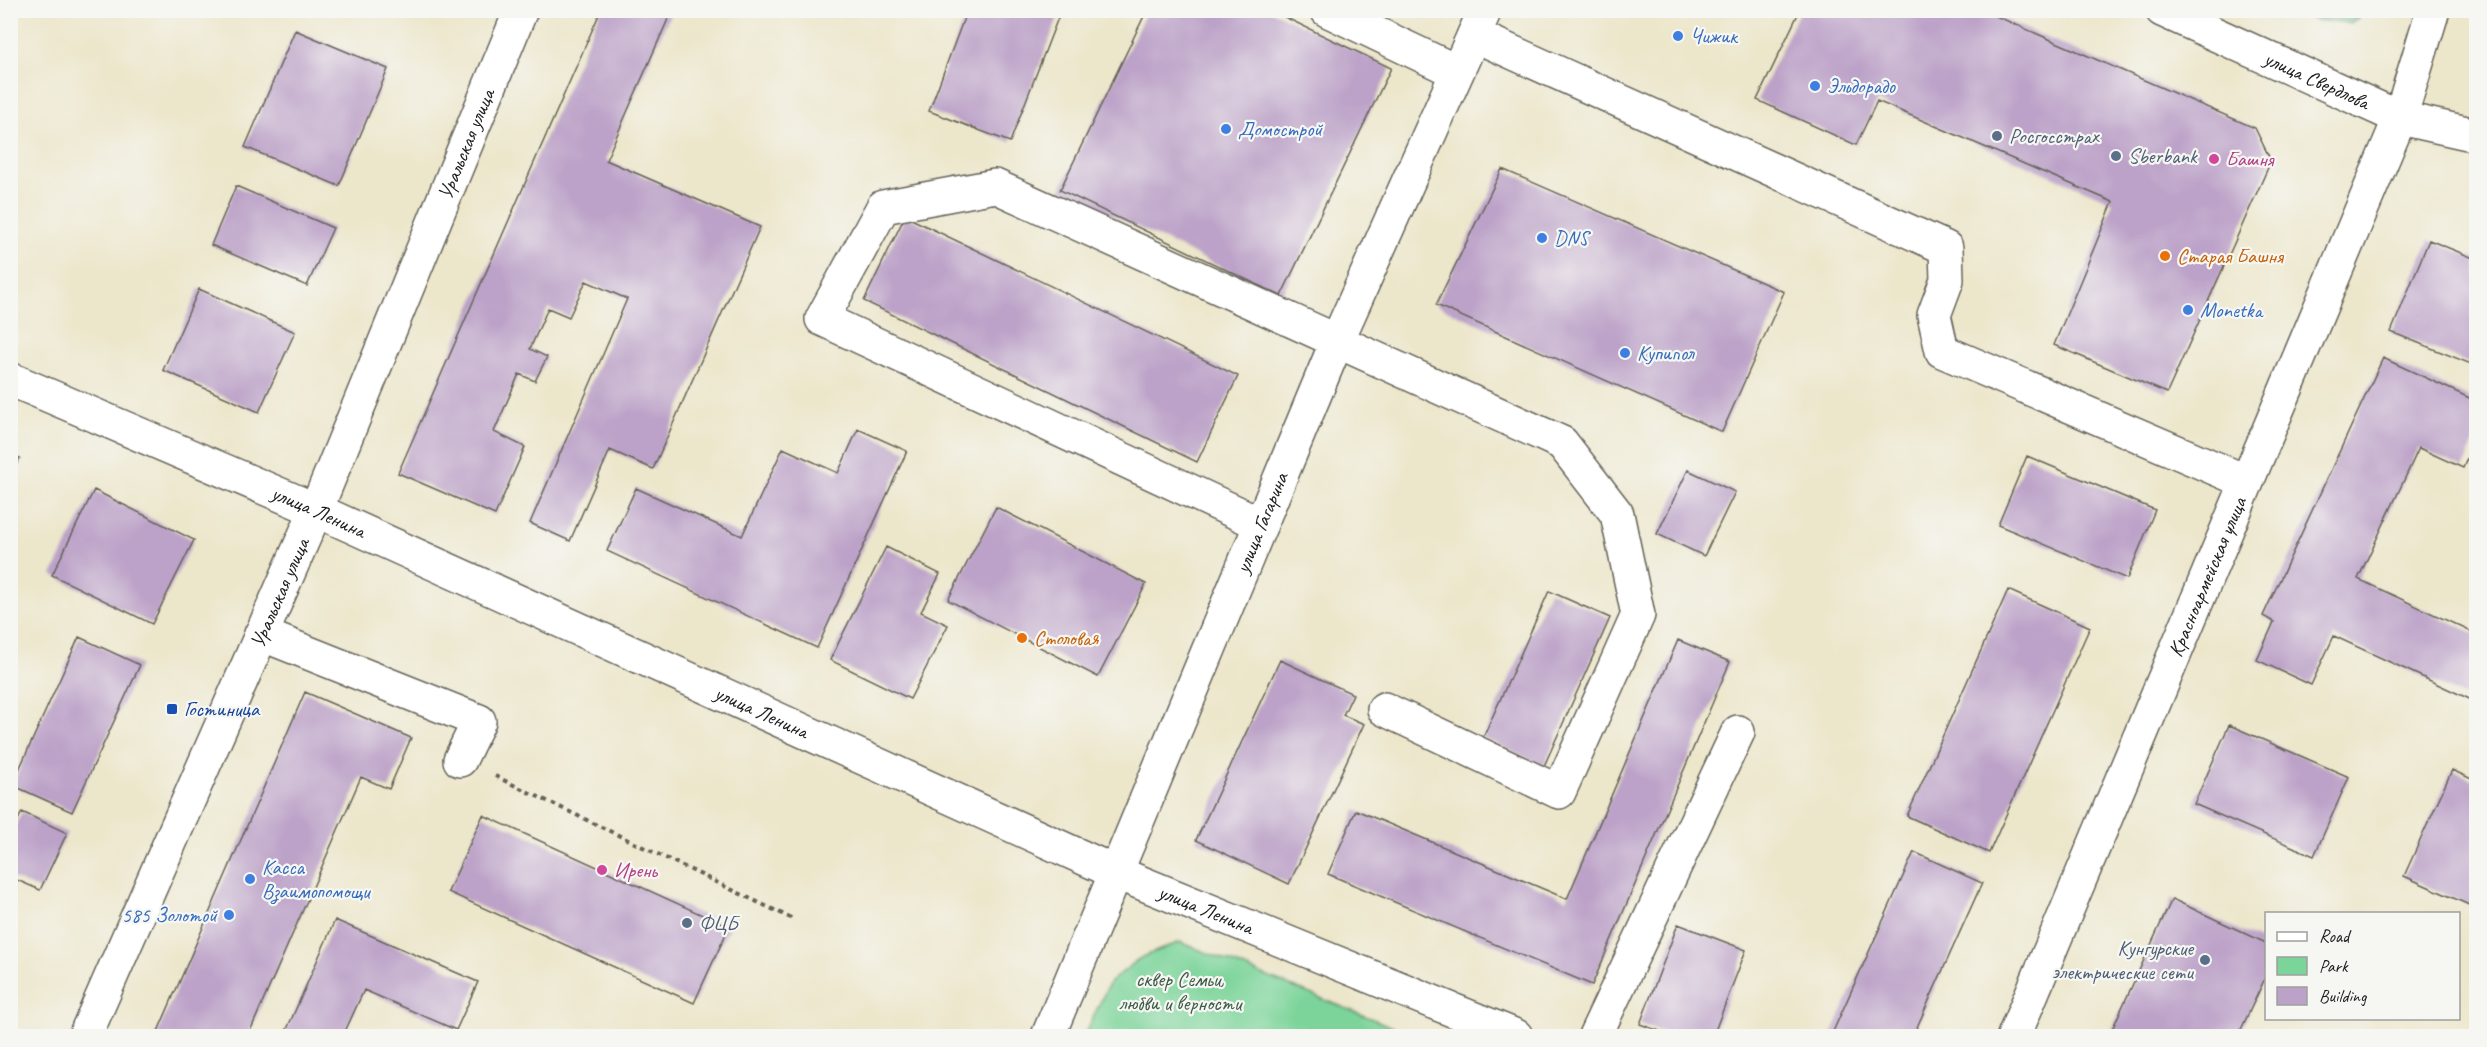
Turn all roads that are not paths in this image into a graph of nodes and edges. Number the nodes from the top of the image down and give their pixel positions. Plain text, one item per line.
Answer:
1 (521, 10) edge
2 (1327, 10) edge
3 (2162, 10) edge
4 (2433, 10) edge
5 (1479, 22) edge
6 (1457, 72) junction
7 (2400, 118) junction
8 (2476, 135) edge
9 (1337, 340) junction
10 (10, 379) edge
11 (2247, 482) junction
12 (316, 510) junction
13 (1261, 524) junction
14 (261, 634) junction
15 (1384, 709) dead end
16 (1738, 732) dead end
17 (460, 760) road end
18 (1117, 873) junction
19 (85, 1036) edge
20 (1047, 1036) edge
21 (1516, 1036) edge
22 (1595, 1036) edge
23 (2014, 1036) edge

1 - 12 street, Уральская улица
2 - 6 street
3 - 7 street, улица Свердлова
4 - 7 street, Красноармейская улица
5 - 6 street, улица Гагарина
5 - 11 street
6 - 9 street, улица Гагарина
7 - 8 street, улица Свердлова
7 - 11 street, Красноармейская улица
9 - 13 street, улица Гагарина
9 - 13 street
9 - 15 street
10 - 12 street, улица Ленина
11 - 23 street, Красноармейская улица
12 - 14 street, Уральская улица
12 - 18 street, улица Ленина
13 - 18 street, улица Гагарина
14 - 17 street
14 - 19 street, Уральская улица
16 - 22 street
18 - 20 street, улица Гагарина
18 - 21 street, улица Ленина

